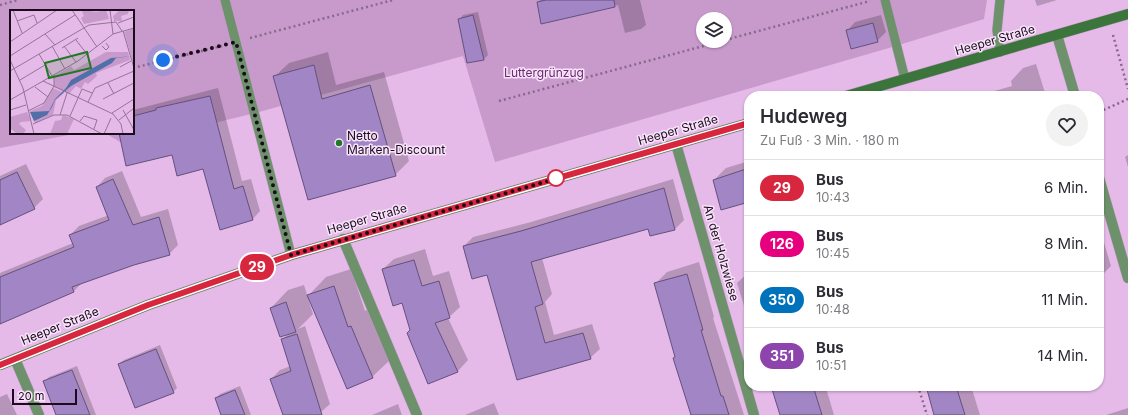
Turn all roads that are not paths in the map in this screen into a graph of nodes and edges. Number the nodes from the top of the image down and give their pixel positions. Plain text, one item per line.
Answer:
1 (225, 0) edge
2 (885, 0) edge
3 (1000, 0) edge
4 (1128, 14) edge
5 (1057, 35) junction
6 (1000, 52) junction
7 (905, 79) junction
8 (863, 91) edge
9 (1074, 91) edge
10 (744, 124) edge
11 (676, 144) junction
12 (1104, 195) edge
13 (343, 239) junction
14 (291, 255) junction
15 (1128, 278) edge
16 (15, 359) junction
17 (0, 365) edge
18 (744, 380) edge
19 (747, 391) edge
20 (39, 415) edge
21 (417, 415) edge
22 (754, 415) edge

1 - 14 lane
2 - 7 lane
3 - 6 lane
4 - 5 main road, Heeper Straße
5 - 6 main road, Heeper Straße
5 - 9 street
6 - 7 main road, Heeper Straße
7 - 8 main road, Heeper Straße
10 - 11 main road, Heeper Straße
11 - 13 main road, Heeper Straße
11 - 18 street, An der Holzwiese
12 - 15 street
13 - 14 main road, Heeper Straße
13 - 21 street
14 - 16 main road, Heeper Straße
16 - 17 main road, Heeper Straße
16 - 20 street
19 - 22 street, An der Holzwiese

